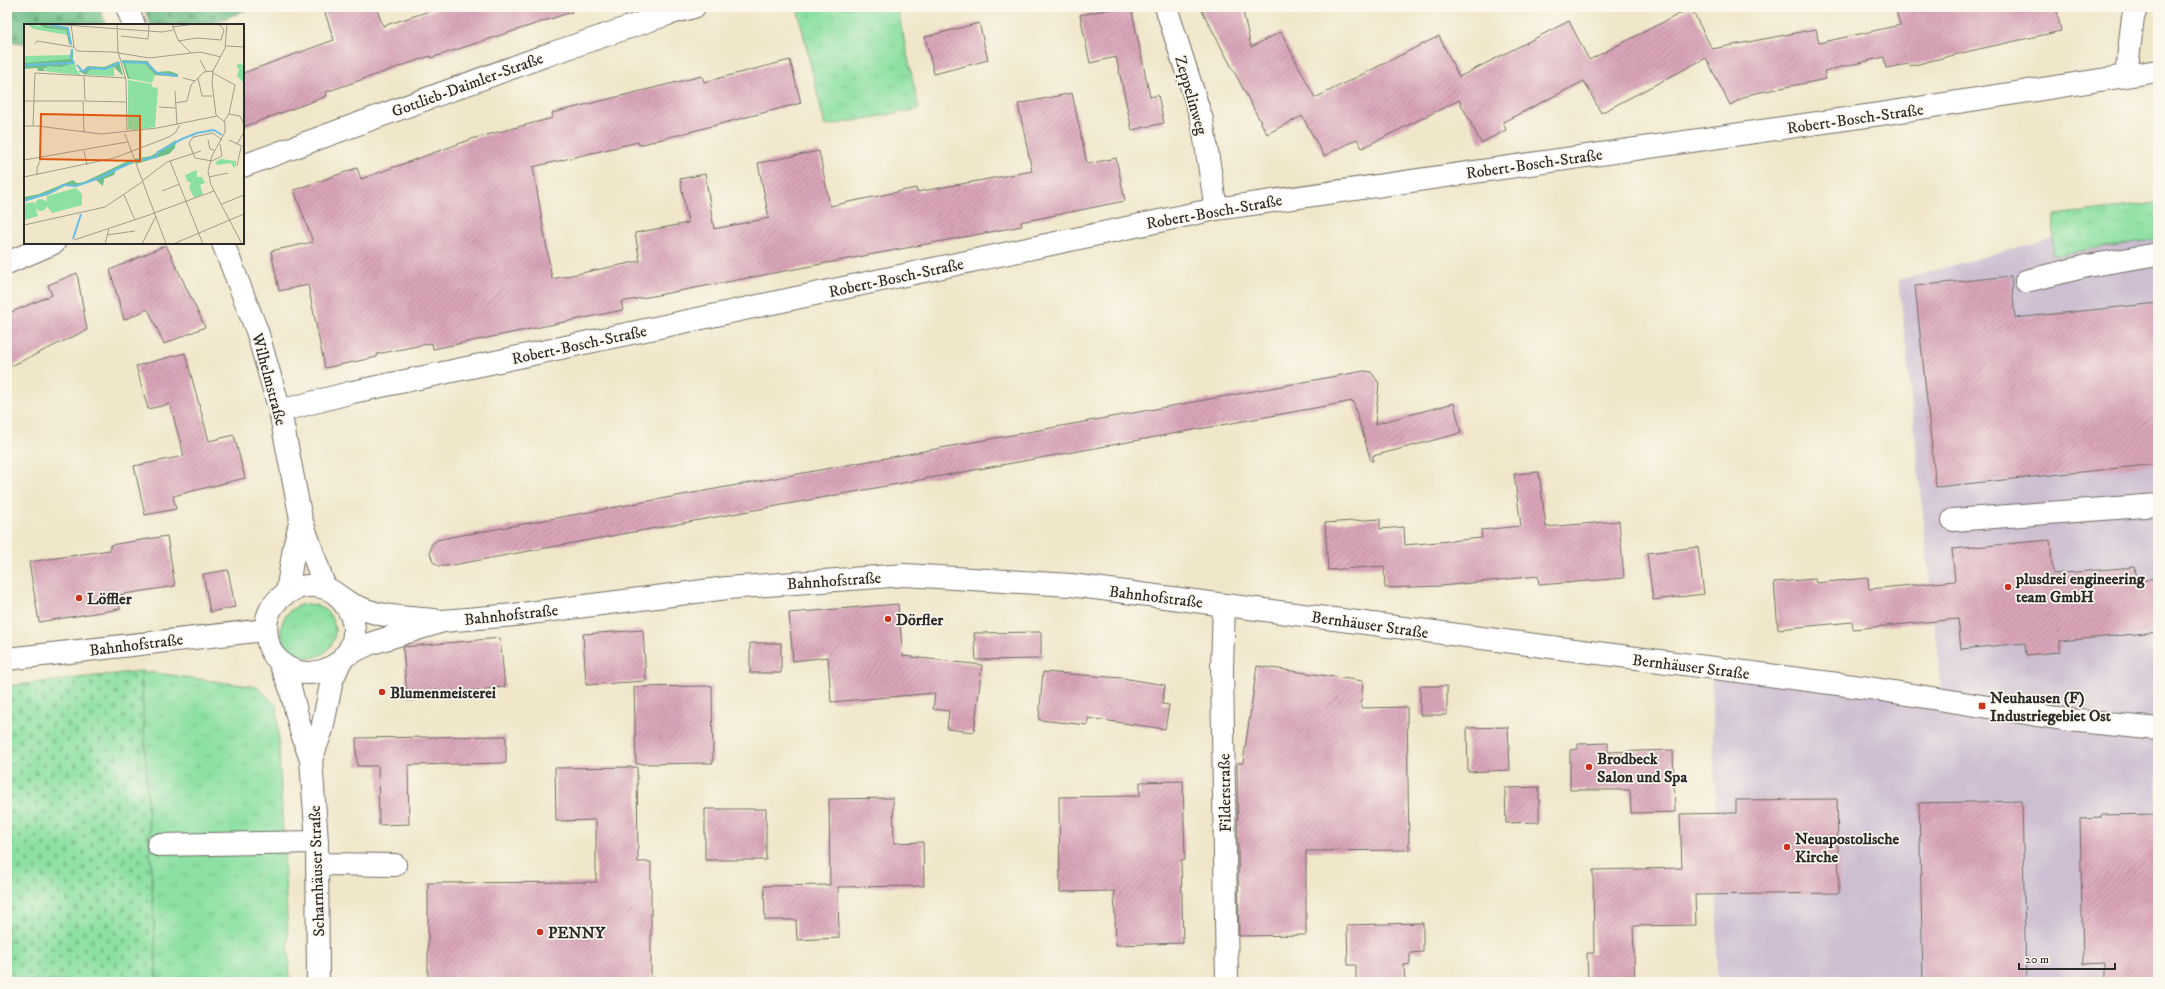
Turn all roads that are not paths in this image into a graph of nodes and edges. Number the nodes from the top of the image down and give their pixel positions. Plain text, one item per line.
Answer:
1 (127, 7) edge
2 (694, 7) edge
3 (1166, 7) edge
4 (2137, 7) edge
5 (134, 24) edge
6 (2158, 71) edge
7 (2126, 76) junction
8 (244, 166) edge
9 (1216, 209) junction
10 (52, 244) edge
11 (223, 244) edge
12 (2158, 254) edge
13 (7, 262) edge
14 (2026, 281) dead end
15 (280, 411) junction
16 (2158, 505) edge
17 (301, 519) junction
18 (1953, 520) dead end
19 (332, 592) junction
20 (287, 593) junction
21 (1224, 605) junction
22 (443, 621) junction
23 (265, 630) junction
24 (343, 658) junction
25 (7, 659) edge
26 (279, 661) junction
27 (2158, 729) edge
28 (312, 760) junction
29 (318, 842) junction
30 (158, 846) dead end
31 (318, 864) junction
32 (395, 865) dead end
33 (318, 982) edge
34 (1227, 982) edge

1 - 5 street
2 - 8 street, Gottlieb-Daimler-Straße
3 - 9 street, Zeppelinweg
4 - 7 street
6 - 7 street, Robert-Bosch-Straße
7 - 9 street, Robert-Bosch-Straße
9 - 15 street, Robert-Bosch-Straße
10 - 13 street
11 - 15 street, Wilhelmstraße
12 - 14 street
15 - 17 street, Wilhelmstraße
16 - 18 street
17 - 19 street, Wilhelmstraße
17 - 20 street, Wilhelmstraße
19 - 20 street, Bahnhofstraße
19 - 22 street, Bahnhofstraße
19 - 24 street, Bahnhofstraße
20 - 23 street, Bahnhofstraße
21 - 22 street, Bahnhofstraße
21 - 27 street, Bernhäuser Straße
21 - 34 street, Filderstraße
22 - 24 street, Bahnhofstraße
23 - 25 street, Bahnhofstraße
23 - 26 street, Bahnhofstraße
24 - 26 street, Bahnhofstraße
24 - 28 street, Scharnhäuser Straße
26 - 28 street, Scharnhäuser Straße
28 - 29 street, Scharnhäuser Straße
29 - 30 street
29 - 31 street, Scharnhäuser Straße
31 - 32 street
31 - 33 street, Scharnhäuser Straße

